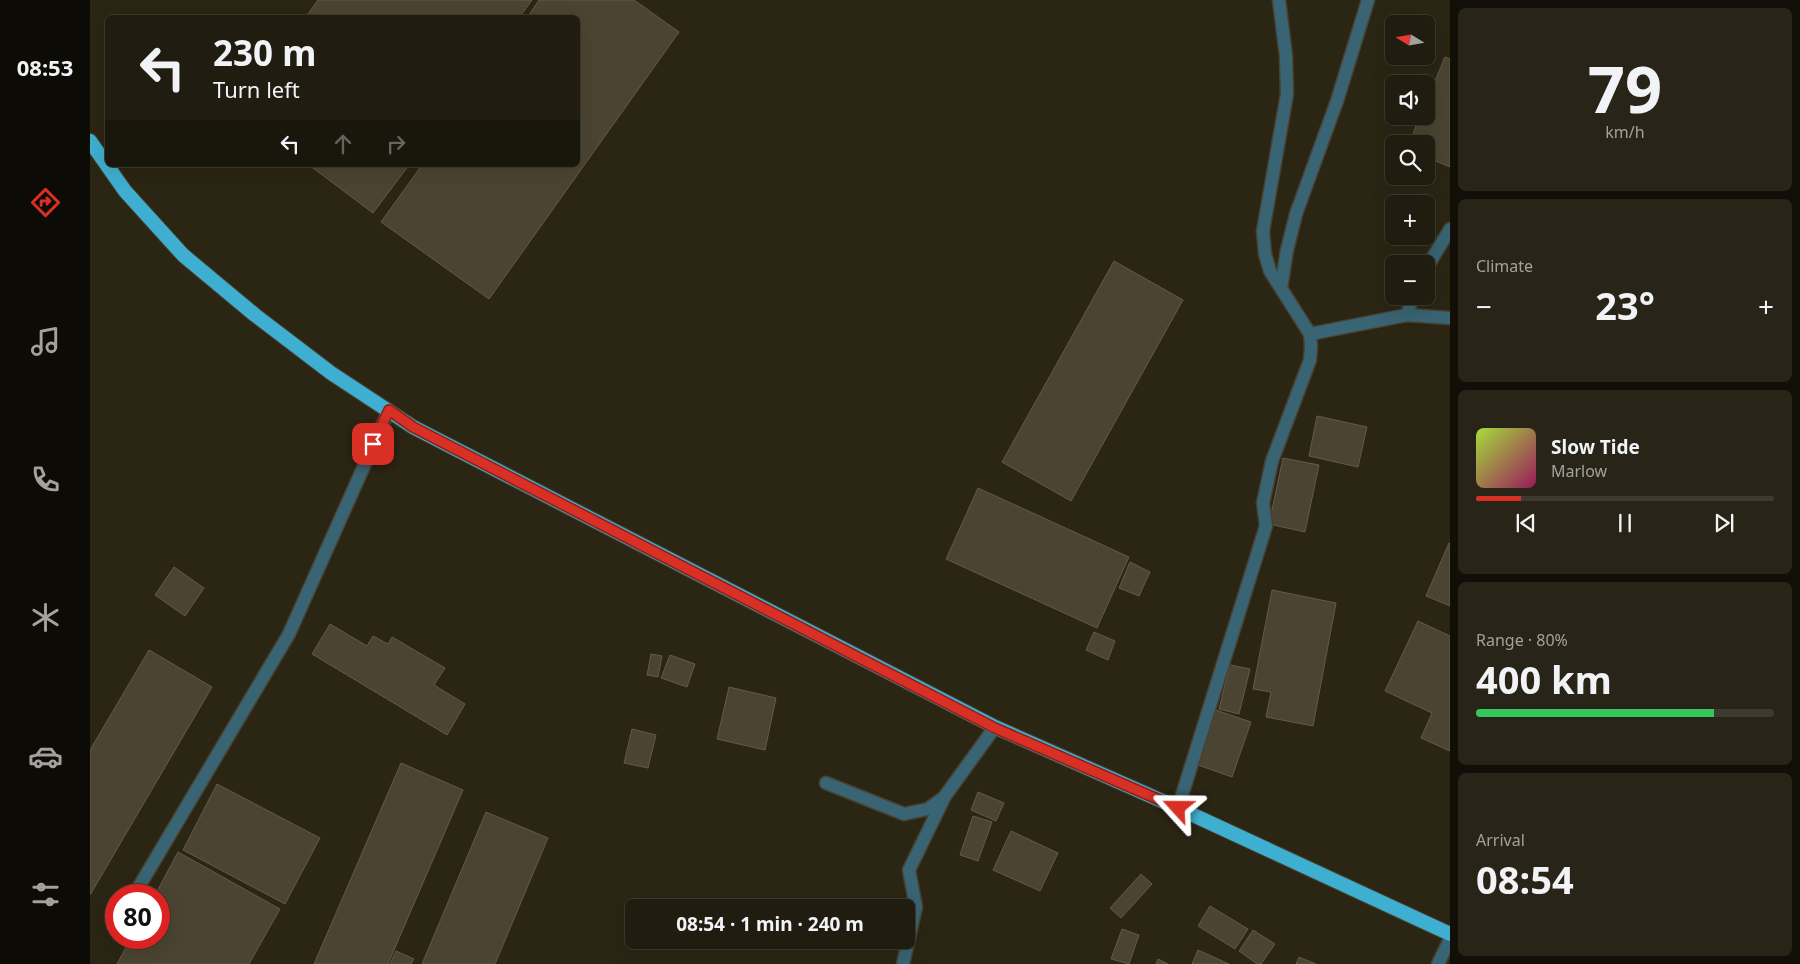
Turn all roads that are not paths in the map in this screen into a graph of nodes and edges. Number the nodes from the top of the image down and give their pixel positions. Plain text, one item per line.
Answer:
1 (1279, 0) edge
2 (1368, 0) edge
3 (90, 141) edge
4 (105, 162) edge
5 (108, 167) edge
6 (1450, 230) edge
7 (1435, 255) edge
8 (1281, 288) junction
9 (1411, 305) edge
10 (1408, 315) junction
11 (1450, 318) edge
12 (1310, 334) junction
13 (389, 410) junction
14 (995, 728) junction
15 (826, 783) dead end
16 (945, 796) junction
17 (1178, 808) junction
18 (141, 884) edge
19 (1450, 934) edge
20 (1450, 939) edge
21 (903, 964) edge
22 (1438, 964) edge

1 - 8 street
2 - 8 street
3 - 4 highway
5 - 13 highway
6 - 7 street
8 - 12 street
9 - 10 street
10 - 11 street
10 - 12 street
12 - 17 street
13 - 14 highway
13 - 18 street
14 - 16 street
14 - 17 highway
15 - 16 street
16 - 21 street
17 - 19 highway
20 - 22 street

